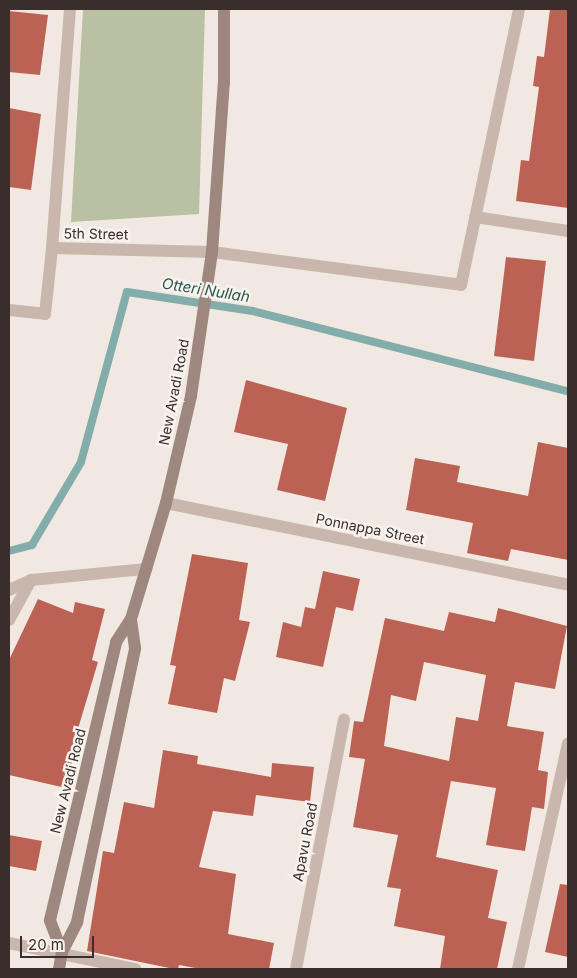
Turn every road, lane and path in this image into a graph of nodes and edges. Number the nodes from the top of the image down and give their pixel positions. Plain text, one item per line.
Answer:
1 (70, 9) edge
2 (224, 9) edge
3 (519, 9) edge
4 (475, 217) junction
5 (568, 231) edge
6 (52, 248) junction
7 (212, 252) junction
8 (9, 310) edge
9 (166, 503) junction
10 (146, 569) junction
11 (31, 580) junction
12 (568, 585) edge
13 (9, 590) edge
14 (131, 619) junction
15 (9, 620) edge
16 (344, 720) dead end
17 (568, 742) edge
18 (9, 943) edge
19 (62, 952) junction
20 (59, 969) edge
21 (135, 969) edge
22 (296, 969) edge
23 (518, 969) edge

1 - 6 street
2 - 7 main road
3 - 4 street
4 - 5 street
4 - 7 street, 5th Street
6 - 7 street, 5th Street
6 - 8 street, 5th Street
7 - 9 main road, New Avadi Road
9 - 10 main road, New Avadi Road
9 - 12 street, Ponnappa Street
10 - 11 street
10 - 14 main road, New Avadi Road
11 - 13 street
11 - 15 street
14 - 19 main road, New Avadi Road
14 - 19 main road, New Avadi Road
16 - 22 street, Apavu Road
17 - 23 street
18 - 19 street
19 - 20 main road, New Avadi Road
19 - 21 street

